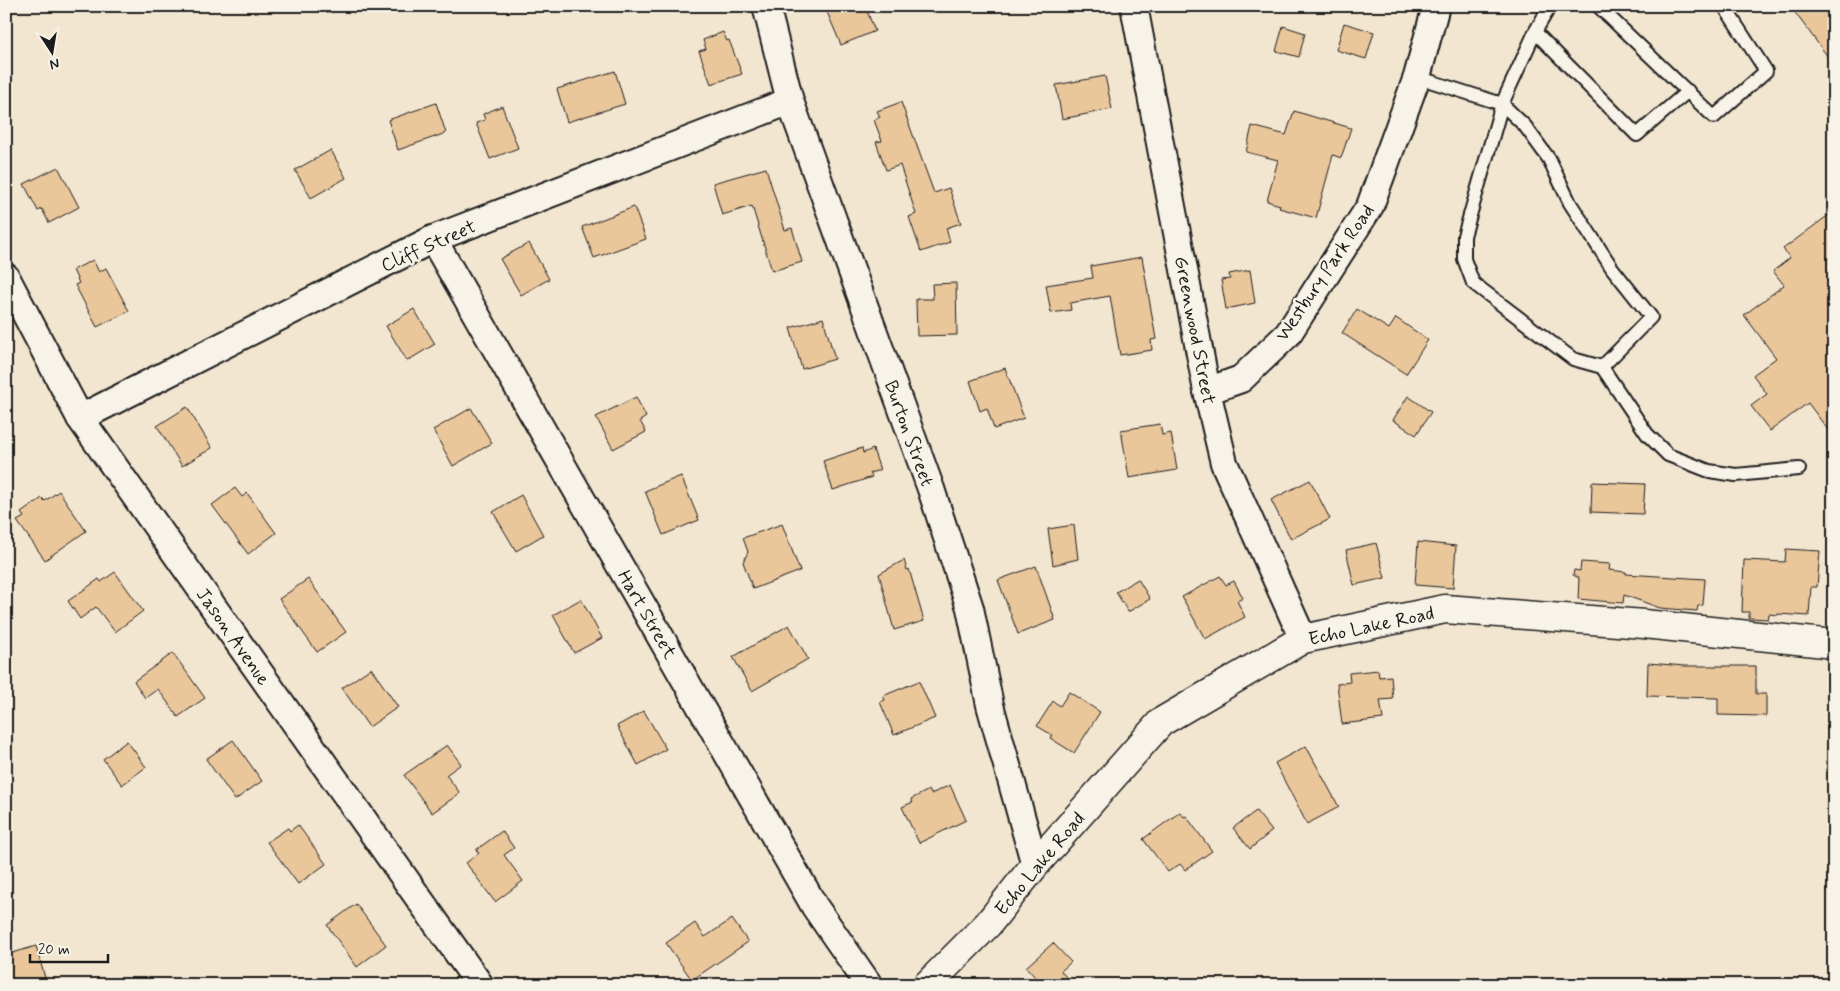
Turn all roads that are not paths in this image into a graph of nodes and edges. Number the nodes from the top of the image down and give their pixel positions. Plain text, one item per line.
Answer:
1 (766, 6) edge
2 (1134, 6) edge
3 (1436, 6) edge
4 (1550, 6) edge
5 (1598, 6) edge
6 (1724, 6) edge
7 (1535, 32) junction
8 (1416, 77) junction
9 (1688, 91) junction
10 (790, 101) junction
11 (1502, 104) junction
12 (434, 239) junction
13 (6, 277) edge
14 (1602, 367) junction
15 (1207, 391) junction
16 (80, 418) junction
17 (1798, 469) dead end
18 (1303, 639) junction
19 (1834, 644) edge
20 (1035, 865) junction
21 (480, 985) edge
22 (869, 985) edge
23 (928, 985) edge

1 - 10 street, Burton Street
2 - 15 street, Greenwood Street
3 - 8 street, Westbury Park Road
4 - 7 lane
5 - 9 lane
6 - 9 lane
7 - 9 lane
7 - 11 lane
8 - 11 lane
8 - 15 street, Westbury Park Road
10 - 12 street, Cliff Street
10 - 20 street, Burton Street
11 - 14 lane
11 - 14 lane
12 - 16 street, Cliff Street
12 - 22 street, Hart Street
13 - 16 street, Jason Avenue
14 - 17 lane
15 - 18 street, Greenwood Street
16 - 21 street, Jason Avenue
18 - 19 main road, Echo Lake Road
18 - 20 main road, Echo Lake Road
20 - 23 main road, Echo Lake Road

